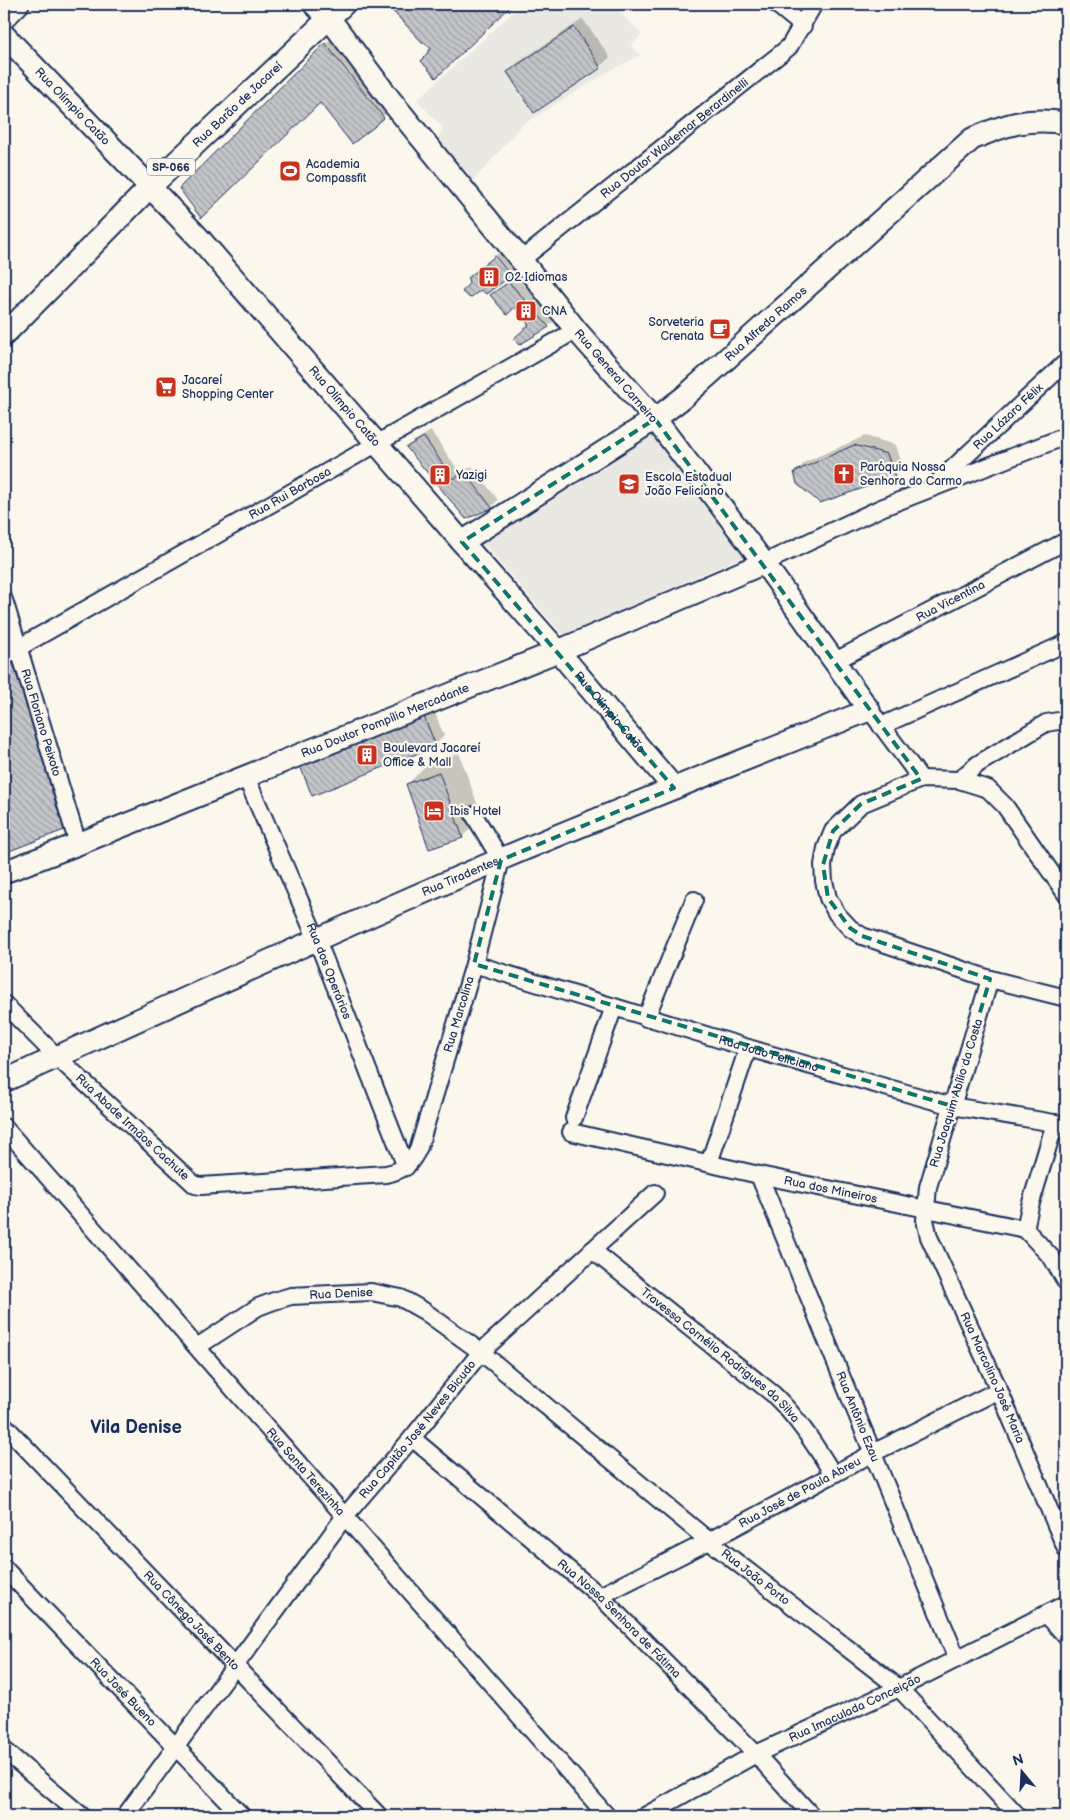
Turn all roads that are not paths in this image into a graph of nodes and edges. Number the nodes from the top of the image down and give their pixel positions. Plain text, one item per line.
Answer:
1 (18, 4) edge
2 (776, 4) edge
3 (814, 4) edge
4 (329, 8) edge
5 (4, 18) edge
6 (803, 26) junction
7 (4, 35) edge
8 (1066, 123) edge
9 (151, 186) junction
10 (521, 260) junction
11 (576, 330) junction
12 (4, 335) edge
13 (1064, 364) dead end
14 (654, 419) junction
15 (1066, 436) edge
16 (378, 444) junction
17 (931, 489) junction
18 (1066, 541) edge
19 (462, 542) junction
20 (764, 563) junction
21 (4, 600) edge
22 (1066, 643) edge
23 (19, 648) junction
24 (558, 651) junction
25 (4, 656) edge
26 (835, 661) junction
27 (875, 718) junction
28 (1066, 723) edge
29 (246, 777) junction
30 (921, 780) junction
31 (959, 780) junction
32 (674, 788) junction
33 (474, 815) dead end
34 (78, 844) junction
35 (501, 860) junction
36 (4, 872) edge
37 (1066, 894) edge
38 (694, 900) dead end
39 (317, 940) junction
40 (474, 964) junction
41 (990, 979) junction
42 (1066, 998) edge
43 (4, 1004) edge
44 (614, 1007) junction
45 (646, 1018) junction
46 (748, 1048) junction
47 (57, 1057) junction
48 (4, 1081) edge
49 (952, 1106) junction
50 (1061, 1124) edge
51 (4, 1127) edge
52 (709, 1164) junction
53 (406, 1167) junction
54 (759, 1175) junction
55 (655, 1193) dead end
56 (926, 1208) junction
57 (1025, 1228) junction
58 (592, 1250) junction
59 (1066, 1282) edge
60 (197, 1347) junction
61 (481, 1352) junction
62 (999, 1390) junction
63 (4, 1425) edge
64 (412, 1438) junction
65 (873, 1453) junction
66 (833, 1474) junction
67 (345, 1516) junction
68 (709, 1541) junction
69 (1066, 1549) edge
70 (4, 1568) edge
71 (600, 1596) junction
72 (1066, 1604) edge
73 (1046, 1614) junction
74 (1066, 1636) edge
75 (956, 1659) junction
76 (234, 1666) junction
77 (899, 1688) junction
78 (176, 1748) junction
79 (4, 1750) edge
80 (756, 1754) junction
81 (82, 1816) edge
82 (124, 1816) edge
83 (242, 1816) edge
84 (379, 1816) edge
85 (607, 1816) edge
86 (644, 1816) edge
87 (812, 1816) edge
88 (1018, 1816) edge

1 - 5 main road
2 - 6 street
3 - 6 street, Rua Doutor Waldemar Berardinelli
4 - 9 main road, Rua Barão de Jacareí / SP-066
4 - 10 main road, Rua General Carneiro
6 - 10 street, Rua Doutor Waldemar Berardinelli
7 - 9 main road, Rua Olímpio Catão
8 - 14 main road, Rua Alfredo Ramos
9 - 12 main road, Rua Barão de Jacareí / SP-066
9 - 16 main road, Rua Olímpio Catão
10 - 11 main road, Rua General Carneiro
11 - 14 main road, Rua General Carneiro
11 - 16 street, Rua Rui Barbosa
13 - 17 street, Rua Lázaro Félix
14 - 19 main road, Rua Alfredo Ramos
14 - 20 main road, Rua General Carneiro
15 - 17 street
16 - 19 main road, Rua Olímpio Catão
16 - 23 street, Rua Rui Barbosa
17 - 20 street
18 - 26 street, Rua Vicentina
19 - 24 main road, Rua Olímpio Catão
20 - 24 main road, Rua Doutor Pompílio Mercadante
20 - 26 main road, Rua General Carneiro
21 - 23 street, Rua Floriano Peixoto
22 - 27 street
23 - 25 street, Rua Rui Barbosa
23 - 34 street, Rua Floriano Peixoto
24 - 29 main road, Rua Doutor Pompílio Mercadante
24 - 32 main road, Rua Olímpio Catão
26 - 27 main road, Rua General Carneiro
27 - 30 street
27 - 32 main road, Rua Tiradentes
28 - 31 street
29 - 34 main road, Rua Doutor Pompílio Mercadante
29 - 39 street, Rua dos Operários
30 - 31 street
30 - 41 street
31 - 37 street
32 - 35 main road, Rua Tiradentes
33 - 35 street
34 - 36 main road, Rua Doutor Pompílio Mercadante
35 - 39 main road, Rua Tiradentes
35 - 40 street, Rua Marcolina
38 - 45 street
39 - 47 main road, Rua Tiradentes
39 - 53 street, Rua dos Operários
40 - 44 street, Rua João Feliciano
40 - 53 street, Rua Marcolina
41 - 42 street
41 - 49 street, Rua Joaquim Abílio da Costa
43 - 47 street, Rua Abade Irmãos Cachute
44 - 45 street, Rua João Feliciano
44 - 52 street, Rua dos Mineiros
45 - 46 street, Rua João Feliciano
46 - 49 street, Rua João Feliciano
46 - 52 street
47 - 48 main road, Rua Tiradentes
47 - 53 street, Rua Abade Irmãos Cachute
49 - 50 street, Rua João Feliciano
49 - 56 street, Rua Joaquim Abílio da Costa
50 - 57 street
51 - 60 street, Rua Santa Terezinha
52 - 54 street, Rua dos Mineiros
54 - 56 street, Rua dos Mineiros
54 - 65 street, Rua Antônio Ezau
55 - 58 street, Rua Capitão José Neves Bicudo
56 - 57 street, Rua dos Mineiros
56 - 62 street, Rua Marcolino José Maria
57 - 59 street
58 - 61 street, Rua Capitão José Neves Bicudo
58 - 66 street, Travessa Cornélio Rodrigues da Silva
60 - 61 street, Rua Denise
60 - 67 street, Rua Santa Terezinha
61 - 64 street, Rua Capitão José Neves Bicudo
61 - 68 street, Rua João Porto
62 - 65 street, Rua José de Paula Abreu
62 - 69 street, Rua Marcolino José Maria
63 - 76 street, Rua Cônego José Bento
64 - 67 street, Rua Capitão José Neves Bicudo
64 - 71 street, Rua Nossa Senhora de Fátima
65 - 66 street, Rua José de Paula Abreu
65 - 75 street, Rua Antônio Ezau
66 - 68 street, Rua José de Paula Abreu
67 - 76 street, Rua Capitão José Neves Bicudo
67 - 85 street, Rua Santa Terezinha
68 - 71 street, Rua José de Paula Abreu
68 - 77 street, Rua João Porto
70 - 78 street, Rua José Bueno
71 - 80 street, Rua Nossa Senhora de Fátima
72 - 73 street, Rua Imaculada Conceição
73 - 74 street
73 - 75 street, Rua Imaculada Conceição
75 - 77 street, Rua Imaculada Conceição
76 - 78 street, Rua Capitão José Neves Bicudo
76 - 84 street, Rua Cônego José Bento
77 - 80 street, Rua Imaculada Conceição
77 - 88 street, Rua João Porto
78 - 82 street, Rua Capitão José Neves Bicudo
78 - 83 street, Rua José Bueno
79 - 81 street
80 - 86 street, Rua Imaculada Conceição
80 - 87 street, Rua Nossa Senhora de Fátima

